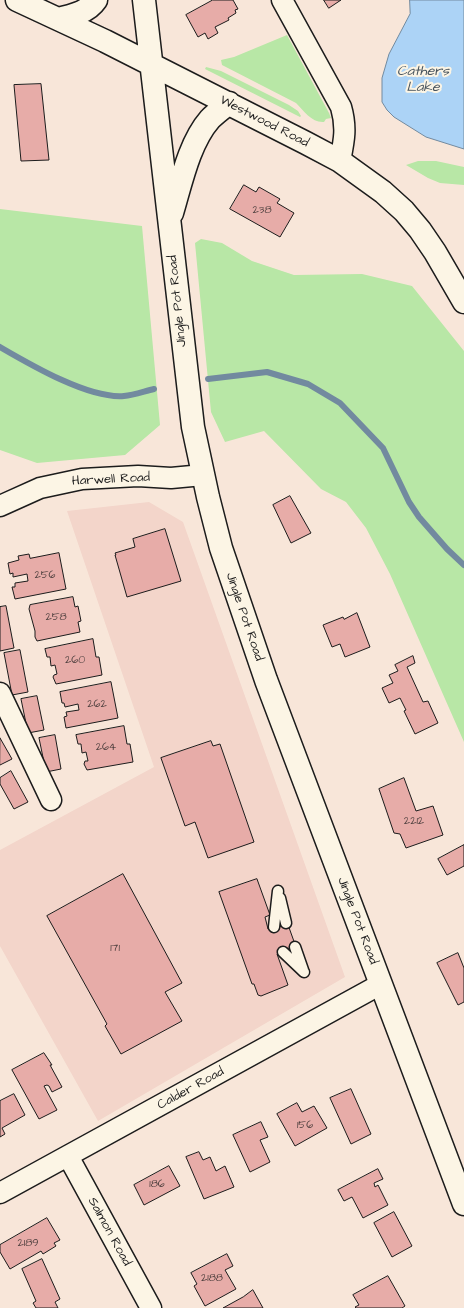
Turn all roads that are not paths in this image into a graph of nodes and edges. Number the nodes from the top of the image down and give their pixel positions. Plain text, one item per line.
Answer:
1 (17, 0) edge
2 (96, 0) edge
3 (144, 0) edge
4 (282, 0) edge
5 (58, 19) junction
6 (152, 65) junction
7 (229, 103) junction
8 (340, 161) junction
9 (170, 222) junction
10 (464, 302) edge
11 (203, 475) junction
12 (0, 506) edge
13 (0, 693) edge
14 (51, 800) dead end
15 (286, 923) dead end
16 (274, 927) dead end
17 (295, 947) dead end
18 (283, 952) dead end
19 (381, 984) junction
20 (68, 1156) junction
21 (0, 1193) edge
22 (464, 1204) edge
23 (151, 1308) edge

1 - 5 street, Westwood Road
2 - 5 street
3 - 6 street, Jingle Pot Road
4 - 8 street
5 - 6 street, Westwood Road
6 - 7 street, Westwood Road
6 - 9 street, Jingle Pot Road
7 - 8 street, Westwood Road
7 - 9 street
8 - 10 street, Westwood Road
9 - 11 street, Jingle Pot Road
11 - 12 street, Harwell Road
11 - 19 street, Jingle Pot Road
13 - 14 street
15 - 16 lane
17 - 18 lane
19 - 20 street, Calder Road
19 - 22 street, Jingle Pot Road
20 - 21 street, Calder Road
20 - 23 street, Salmon Road

